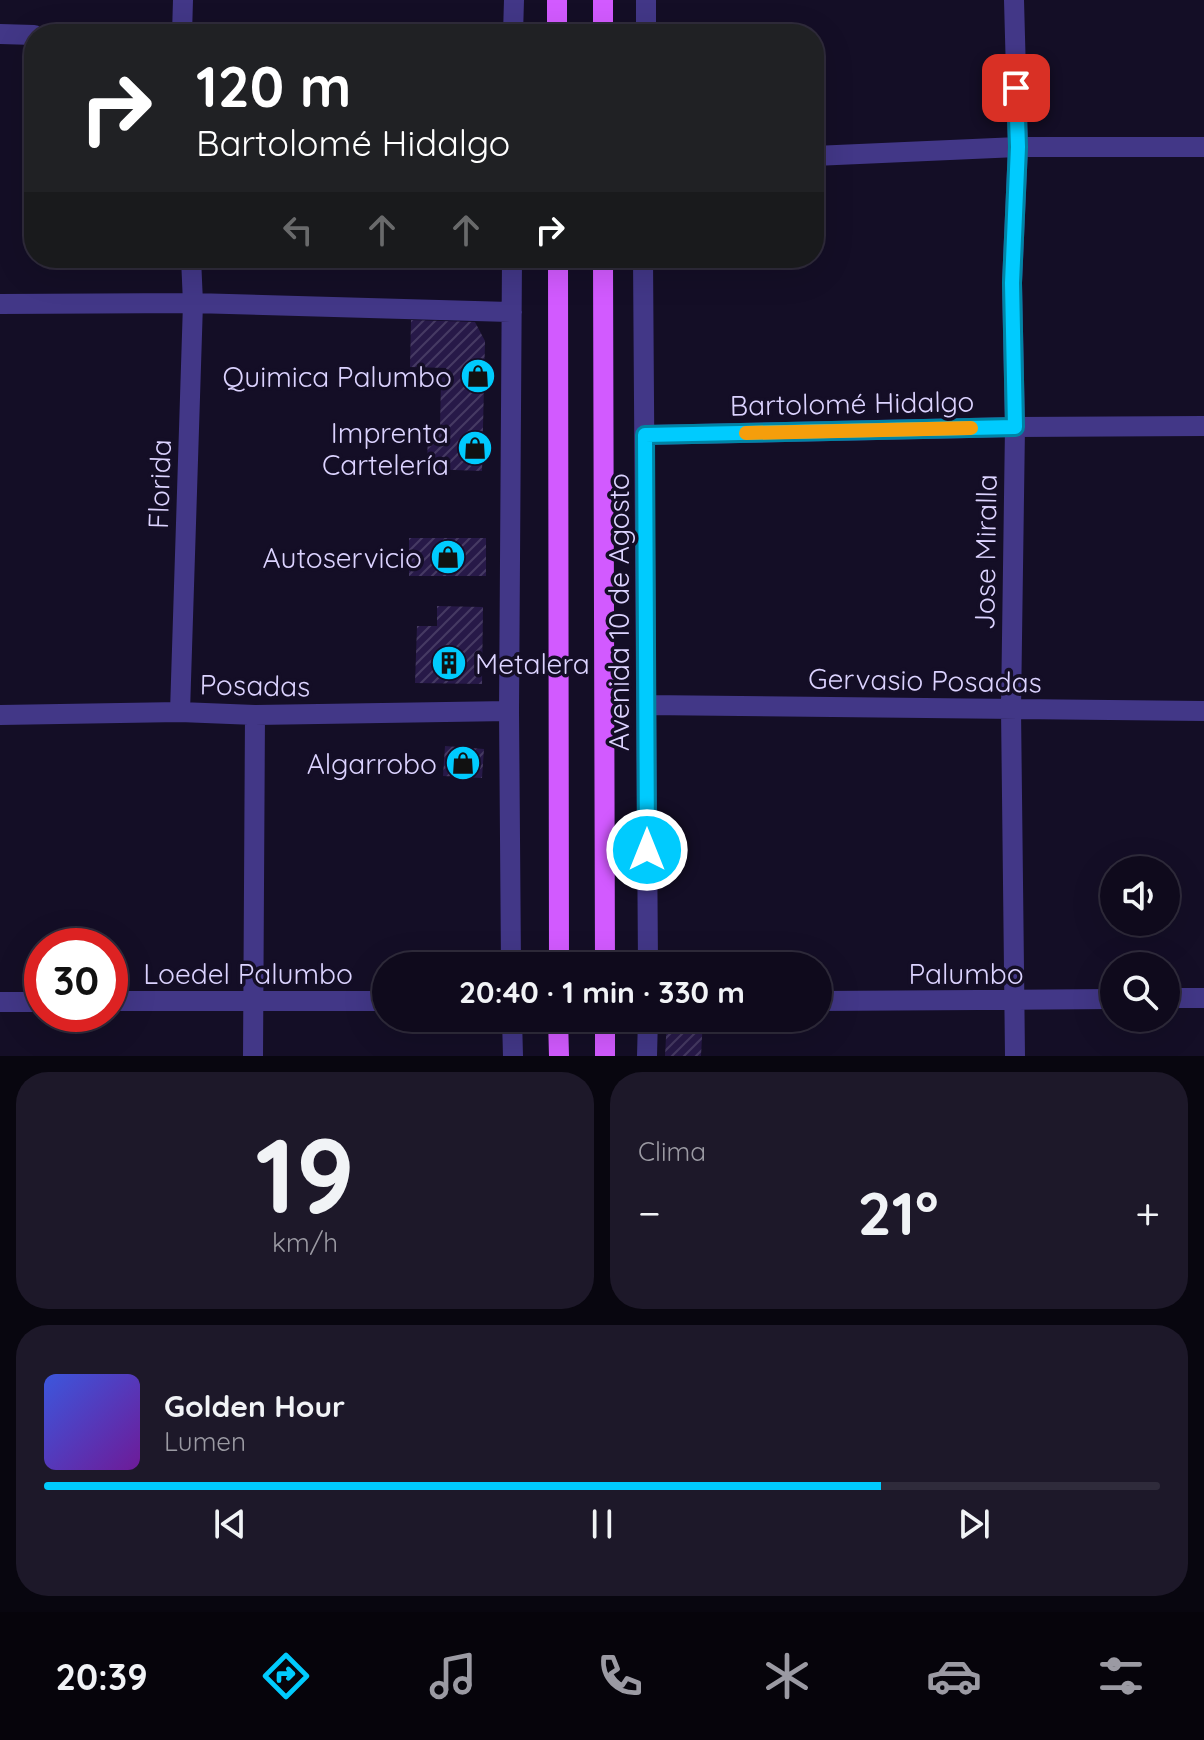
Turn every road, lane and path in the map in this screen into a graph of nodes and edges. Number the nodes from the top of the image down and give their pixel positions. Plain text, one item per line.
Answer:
1 (183, 0) edge
2 (514, 0) edge
3 (557, 0) edge
4 (603, 0) edge
5 (646, 0) edge
6 (1014, 0) edge
7 (182, 24) edge
8 (513, 24) edge
9 (557, 24) edge
10 (603, 24) edge
11 (646, 24) edge
12 (0, 34) edge
13 (24, 35) edge
14 (1018, 147) junction
15 (1204, 147) edge
16 (824, 156) edge
17 (191, 268) edge
18 (512, 268) edge
19 (558, 268) edge
20 (603, 268) edge
21 (643, 268) edge
22 (193, 303) junction
23 (0, 304) edge
24 (512, 312) junction
25 (1204, 426) edge
26 (1015, 427) junction
27 (645, 435) junction
28 (646, 705) junction
29 (1011, 709) junction
30 (509, 711) junction
31 (1204, 711) edge
32 (180, 712) junction
33 (0, 715) edge
34 (255, 715) junction
35 (511, 952) edge
36 (559, 952) edge
37 (605, 952) edge
38 (648, 952) edge
39 (1180, 998) edge
40 (1204, 998) edge
41 (1100, 999) edge
42 (253, 1000) junction
43 (128, 1001) edge
44 (372, 1001) edge
45 (832, 1001) edge
46 (1015, 1001) junction
47 (0, 1002) edge
48 (24, 1002) edge
49 (512, 1032) edge
50 (558, 1032) edge
51 (605, 1032) edge
52 (648, 1032) edge
53 (253, 1056) edge
54 (513, 1056) edge
55 (559, 1056) edge
56 (605, 1056) edge
57 (647, 1056) edge
58 (1015, 1056) edge

1 - 7 street
2 - 8 street
3 - 9 main road
4 - 10 main road
5 - 11 street
6 - 14 street, Jose Miralla
12 - 13 street
14 - 15 street
14 - 16 street
14 - 26 street, Jose Miralla
17 - 22 street, Florida
18 - 24 street
19 - 36 main road
20 - 37 main road
21 - 27 street, Avenida 10 de Agosto
22 - 23 street
22 - 24 street
22 - 32 street, Florida
24 - 30 street
25 - 26 street, Bartolomé Hidalgo
26 - 27 street, Bartolomé Hidalgo
26 - 29 street, Jose Miralla
27 - 28 street, Avenida 10 de Agosto
28 - 29 street, Gervasio Posadas
28 - 38 street, Avenida 10 de Agosto
29 - 31 street, Gervasio Posadas
29 - 46 street, Jose Miralla
30 - 34 street, Posadas
30 - 35 street
32 - 33 street, Posadas
32 - 34 street, Posadas
34 - 42 street
39 - 40 street
41 - 46 street, Palumbo
42 - 43 street, Loedel Palumbo
42 - 44 street, Loedel Palumbo
42 - 53 street
45 - 46 street, Palumbo
46 - 58 street, Jose Miralla
47 - 48 street
49 - 54 street
50 - 55 main road
51 - 56 main road
52 - 57 street

